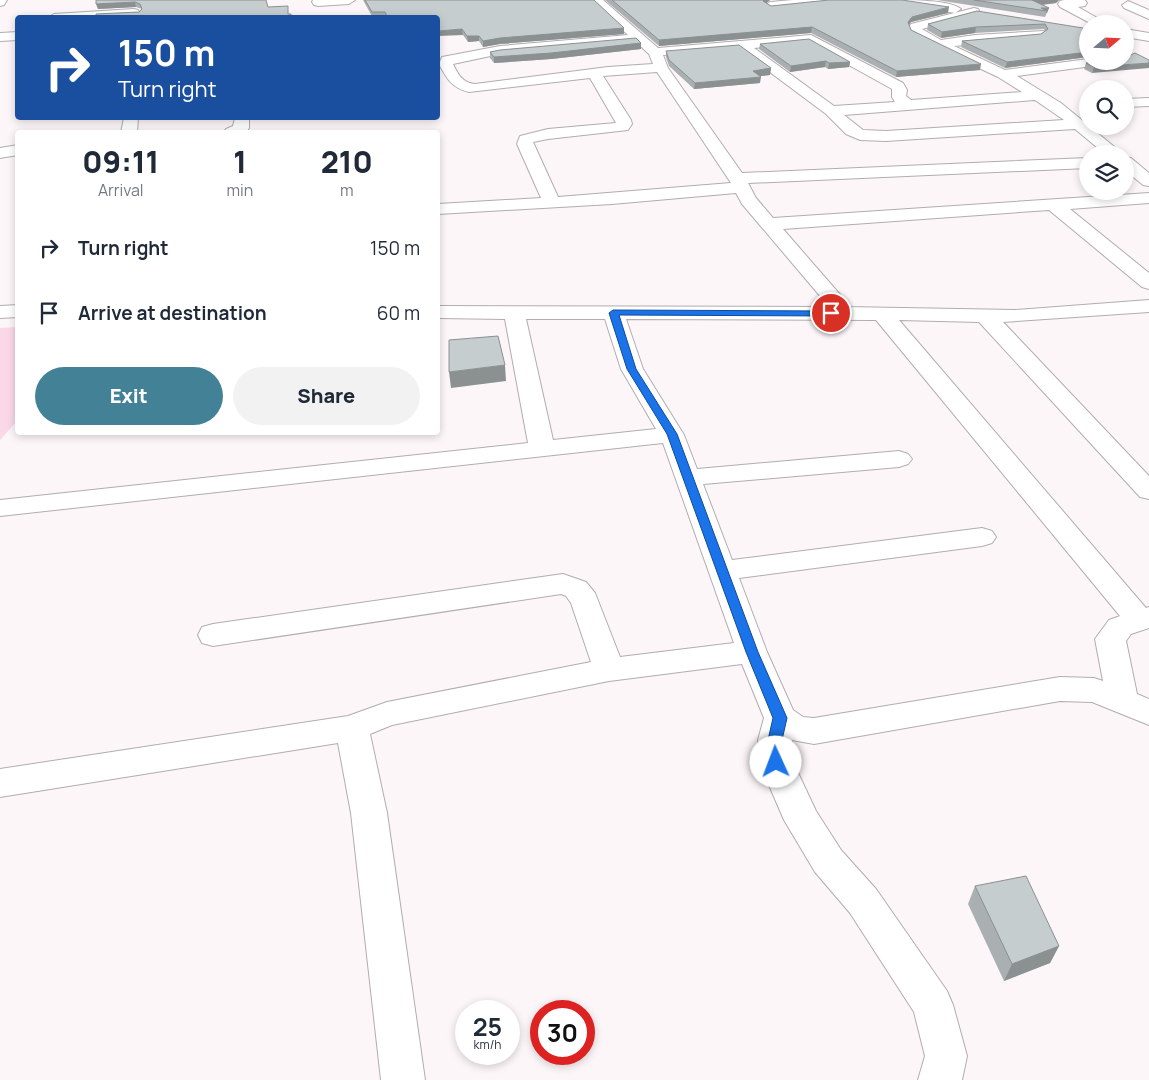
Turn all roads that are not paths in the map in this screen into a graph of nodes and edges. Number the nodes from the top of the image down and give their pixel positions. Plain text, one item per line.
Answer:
1 (349, 0) edge
2 (596, 0) edge
3 (603, 0) edge
4 (827, 0) edge
5 (902, 0) edge
6 (1075, 0) edge
7 (318, 1) edge
8 (1128, 5) dead end
9 (770, 6) edge
10 (137, 10) edge
11 (85, 15) edge
12 (324, 15) edge
13 (1085, 15) edge
14 (1149, 15) edge
15 (1040, 29) edge
16 (1134, 34) edge
17 (15, 36) edge
18 (0, 37) edge
19 (1149, 37) edge
20 (641, 38) junction
21 (741, 44) junction
22 (940, 44) junction
23 (1072, 51) edge
24 (1079, 54) edge
25 (658, 60) junction
26 (1079, 63) edge
27 (594, 73) junction
28 (1003, 74) junction
29 (1038, 95) junction
30 (1149, 102) edge
31 (1134, 103) edge
32 (1079, 105) edge
33 (909, 106) junction
34 (1056, 106) junction
35 (831, 111) junction
36 (242, 120) edge
37 (1078, 124) junction
38 (236, 130) edge
39 (1104, 145) edge
40 (15, 150) edge
41 (0, 152) edge
42 (1149, 161) edge
43 (1134, 162) edge
44 (1079, 163) edge
45 (1134, 169) edge
46 (1149, 181) edge
47 (739, 182) junction
48 (1149, 198) edge
49 (552, 203) junction
50 (1054, 205) junction
51 (440, 209) edge
52 (768, 224) junction
53 (1149, 283) edge
54 (1149, 306) edge
55 (15, 311) edge
56 (0, 312) edge
57 (440, 312) edge
58 (514, 313) junction
59 (613, 313) junction
60 (831, 313) junction
61 (882, 314) junction
62 (985, 316) junction
63 (672, 434) junction
64 (542, 449) junction
65 (899, 459) dead end
66 (688, 478) junction
67 (1149, 491) edge
68 (0, 508) edge
69 (982, 537) dead end
70 (722, 571) junction
71 (1144, 619) edge
72 (213, 635) dead end
73 (752, 652) junction
74 (609, 670) junction
75 (1136, 707) edge
76 (780, 718) junction
77 (352, 728) junction
78 (0, 783) edge
79 (403, 1080) edge
80 (940, 1080) edge

1 - 7 street
2 - 3 street
2 - 20 street
4 - 9 street
5 - 22 street
6 - 13 street
7 - 12 street
8 - 14 street
10 - 11 street
15 - 22 street
16 - 19 street
17 - 18 street
20 - 25 street
20 - 27 street
21 - 25 street
21 - 33 street
21 - 35 street
22 - 28 street
23 - 24 street
25 - 27 street
25 - 47 street
26 - 28 street
27 - 49 street
28 - 29 street
29 - 33 street
29 - 34 street
30 - 31 street
32 - 34 street
33 - 35 street
34 - 37 street
35 - 37 street
36 - 38 street
37 - 39 street
40 - 41 street
42 - 43 street
44 - 47 street
45 - 46 street
47 - 49 street
47 - 52 street
48 - 50 street
49 - 51 street
50 - 52 street
50 - 53 street
52 - 60 street
54 - 62 street
55 - 56 street
57 - 58 street
58 - 59 street
58 - 64 street
59 - 60 street
59 - 63 street
60 - 61 street
61 - 62 street
61 - 71 street
62 - 67 street
63 - 64 street
63 - 66 street
64 - 68 street
65 - 66 street
66 - 70 street
69 - 70 street
70 - 73 street
71 - 75 street
72 - 74 street
73 - 74 street
73 - 76 street
74 - 77 street
75 - 76 street
76 - 80 street
77 - 78 street
77 - 79 street

